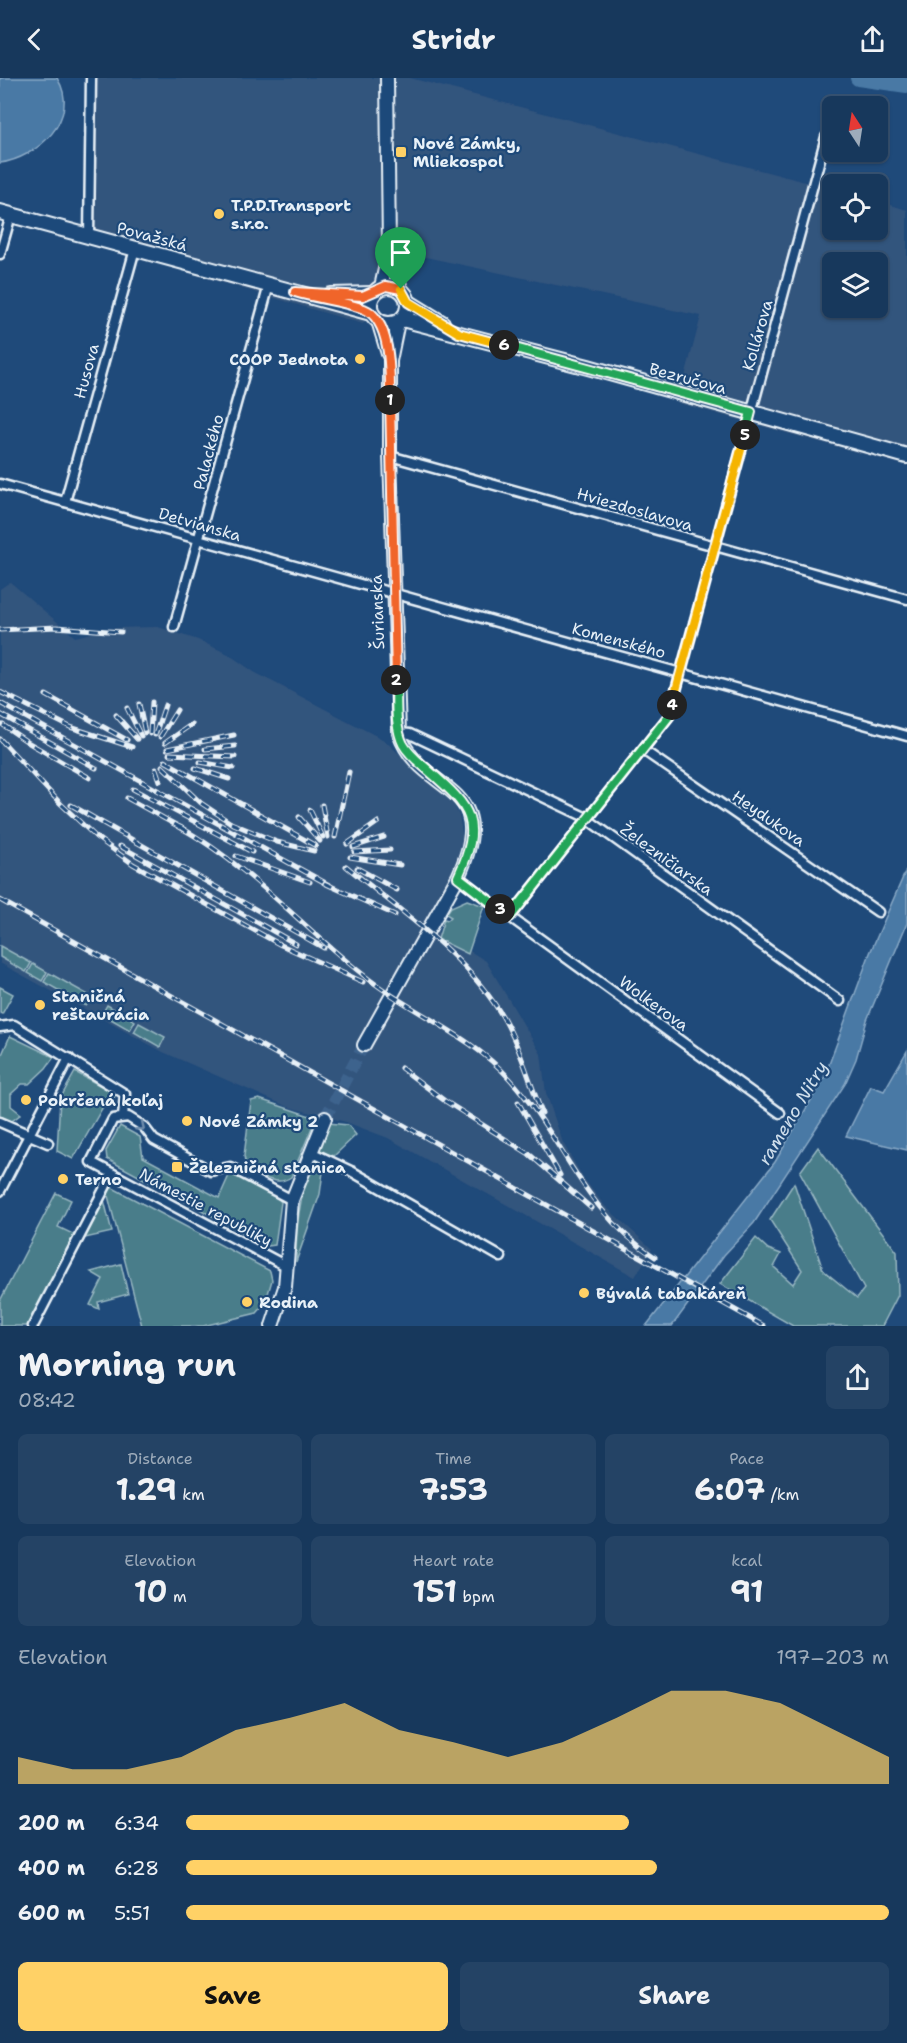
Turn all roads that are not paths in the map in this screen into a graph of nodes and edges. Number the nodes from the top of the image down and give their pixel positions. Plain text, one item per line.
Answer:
1 (91, 78) edge
2 (387, 78) edge
3 (822, 152) edge
4 (5, 214) edge
5 (89, 236) junction
6 (390, 247) junction
7 (135, 249) junction
8 (0, 255) edge
9 (269, 285) junction
10 (401, 289) junction
11 (377, 290) junction
12 (295, 292) junction
13 (408, 302) junction
14 (375, 317) junction
15 (400, 321) junction
16 (459, 333) junction
17 (390, 361) junction
18 (751, 412) junction
19 (390, 456) junction
20 (907, 456) edge
21 (0, 484) edge
22 (65, 502) junction
23 (199, 540) junction
24 (714, 546) junction
25 (393, 593) junction
26 (907, 599) edge
27 (174, 627) dead end
28 (680, 672) junction
29 (399, 733) junction
30 (907, 736) edge
31 (643, 750) junction
32 (588, 820) junction
33 (458, 877) junction
34 (878, 912) dead end
35 (510, 917) junction
36 (840, 1001) dead end
37 (0, 1027) edge
38 (364, 1045) tunnel mouth
39 (69, 1058) junction
40 (780, 1113) dead end
41 (123, 1117) junction
42 (325, 1118) tunnel mouth
43 (0, 1122) edge
44 (29, 1136) junction
45 (48, 1143) dead end
46 (311, 1152) junction
47 (112, 1174) junction
48 (0, 1191) edge
49 (292, 1200) junction
50 (501, 1257) dead end
51 (286, 1266) junction
52 (33, 1326) edge
53 (272, 1326) edge

1 - 5 street
2 - 6 street
3 - 18 street, Kollárova
4 - 5 main road, Považská
4 - 8 street
5 - 7 main road, Považská
6 - 10 street
6 - 11 street
7 - 9 main road, Považská
7 - 22 street, Husova
9 - 12 main road, Považská
9 - 23 street, Palackého
10 - 11 main road
10 - 13 main road
11 - 12 main road, Považská
11 - 14 main road
12 - 14 main road, Považská
13 - 15 main road
13 - 16 main road, Bezručova
14 - 15 main road, Bezručova
14 - 17 street, Šurianska
15 - 16 main road, Bezručova
15 - 17 street, Šurianska
16 - 18 main road, Bezručova
17 - 19 street, Šurianska
18 - 20 main road, Bezručova
18 - 24 street, Kollárova
19 - 24 street, Hviezdoslavova
19 - 25 street, Šurianska
21 - 22 street, Detvianska
22 - 23 street, Detvianska
23 - 25 street, Detvianska
23 - 27 street, Palackého
24 - 26 street, Hviezdoslavova
24 - 28 street, Kollárova
25 - 28 street, Komenského
25 - 29 street, Šurianska
28 - 30 street, Komenského
28 - 31 street, Kollárova
29 - 32 street, Železničiarska
29 - 33 street, Šurianska
31 - 32 street, Kollárova
31 - 34 street, Heydukova
32 - 35 street, Kollárova
32 - 36 street, Železničiarska
33 - 35 street
33 - 38 street, Šurianska
35 - 40 street, Wolkerova
37 - 39 street
39 - 41 street
39 - 44 street
41 - 47 street, Námestie republiky
41 -> 49 street
42 - 46 street
43 - 44 street
44 - 45 street
44 - 48 street
46 - 49 street
46 - 50 street
47 - 51 street, Námestie republiky
47 - 52 street
49 - 51 street
51 - 53 street

